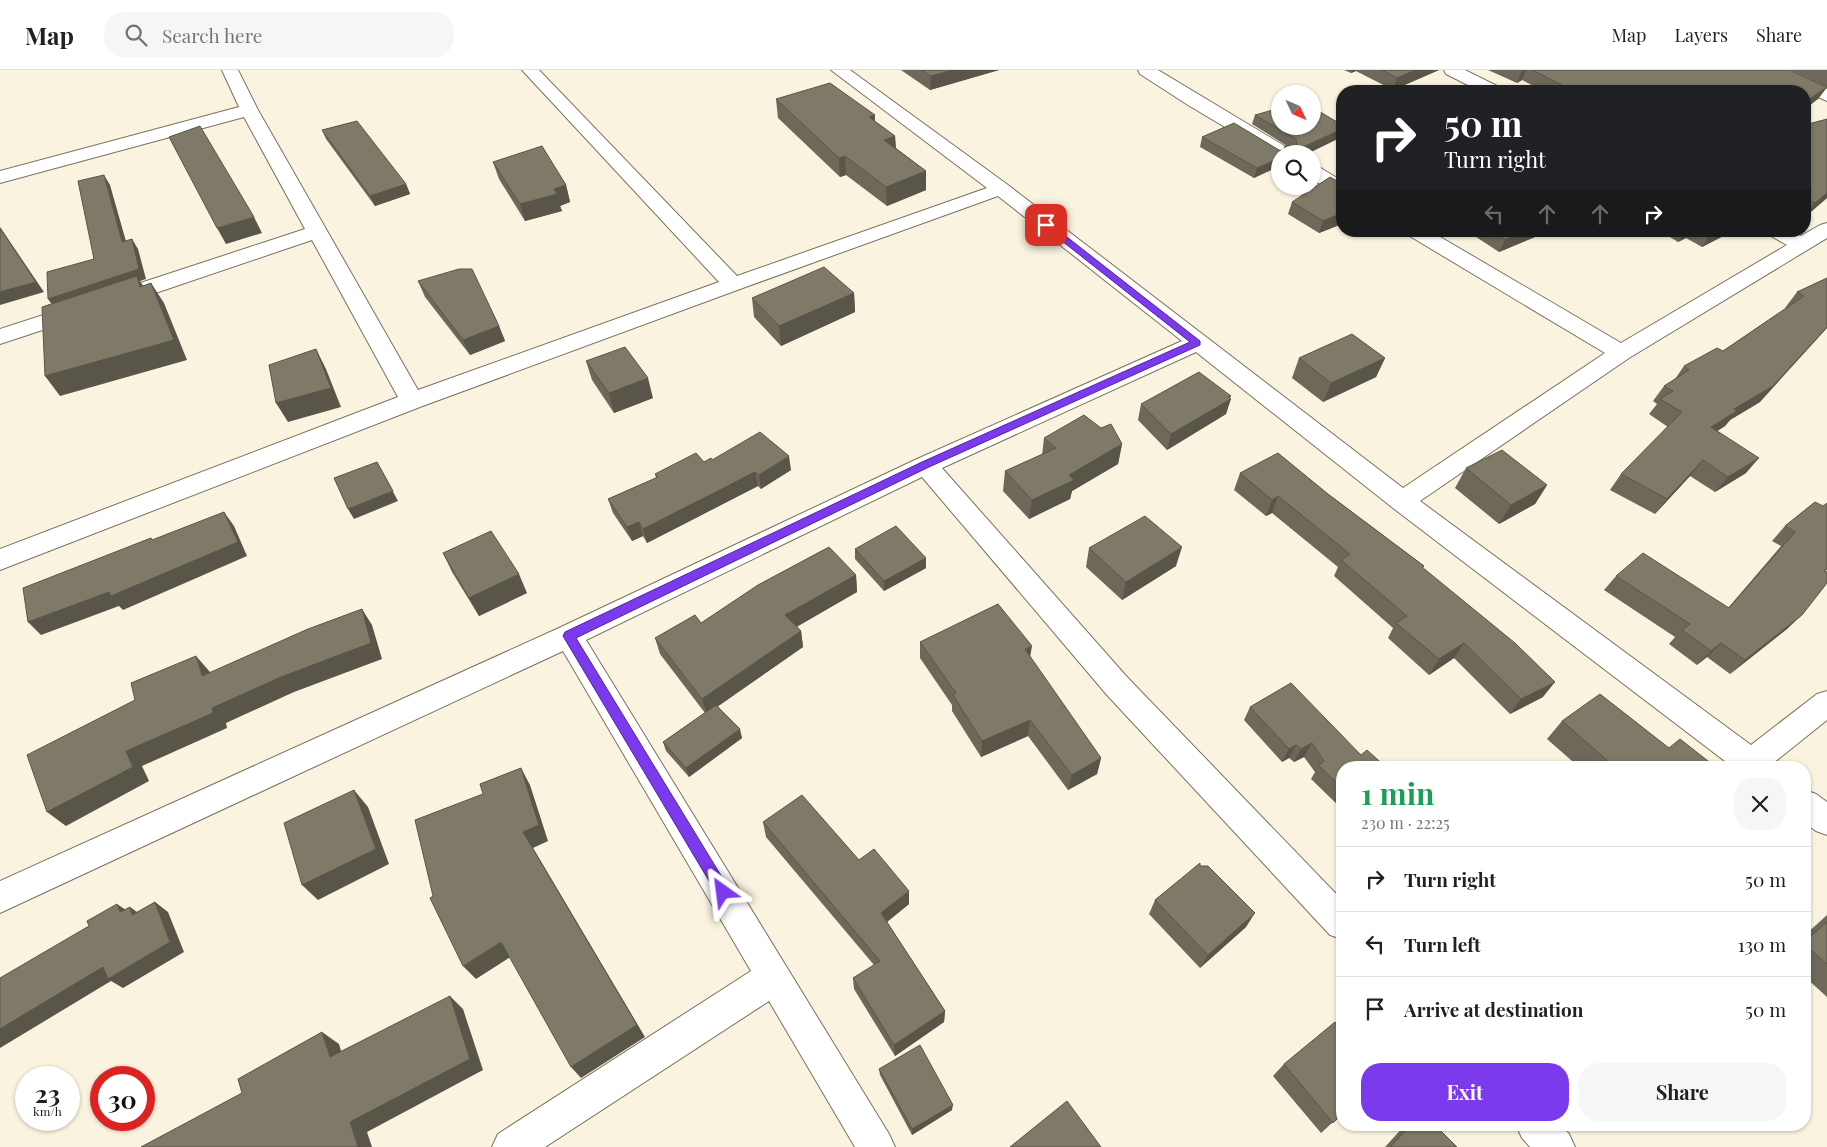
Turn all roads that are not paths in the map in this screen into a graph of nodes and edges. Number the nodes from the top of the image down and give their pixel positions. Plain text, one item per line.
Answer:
1 (230, 70) edge
2 (530, 70) edge
3 (839, 70) edge
4 (1146, 70) edge
5 (1452, 70) edge
6 (1773, 70) edge
7 (1481, 85) edge
8 (1804, 85) edge
9 (1811, 88) edge
10 (1827, 96) edge
11 (249, 110) junction
12 (1271, 146) edge
13 (1321, 176) edge
14 (0, 177) edge
15 (1336, 185) edge
16 (1001, 189) junction
17 (1827, 230) edge
18 (317, 232) junction
19 (1425, 237) edge
20 (1788, 237) edge
21 (1801, 244) junction
22 (733, 284) junction
23 (0, 337) edge
24 (1197, 343) junction
25 (1621, 353) junction
26 (412, 402) junction
27 (926, 465) junction
28 (1402, 501) junction
29 (0, 560) edge
30 (569, 636) junction
31 (1827, 703) edge
32 (1750, 761) edge
33 (1760, 761) edge
34 (1811, 809) edge
35 (1827, 821) edge
36 (0, 897) edge
37 (1336, 917) edge
38 (774, 977) junction
39 (1541, 1131) edge
40 (511, 1147) edge
41 (876, 1147) edge
42 (1556, 1147) edge

1 - 11 street
2 - 22 street
3 - 16 street
4 - 12 street
5 - 7 street
6 - 8 street
9 - 10 street
11 - 14 street
11 - 18 street
13 - 15 street
16 - 22 street
16 - 24 street
17 - 21 street
18 - 23 street
18 - 26 street
19 - 25 street
20 - 21 street
21 - 25 street
22 - 26 street
24 - 27 street
24 - 28 street
25 - 28 street
26 - 29 street
27 - 30 street
27 - 37 street
28 - 32 street
30 - 36 street
30 - 38 street
31 - 33 street
34 - 35 street
38 - 40 street
38 - 41 street
39 - 42 street

